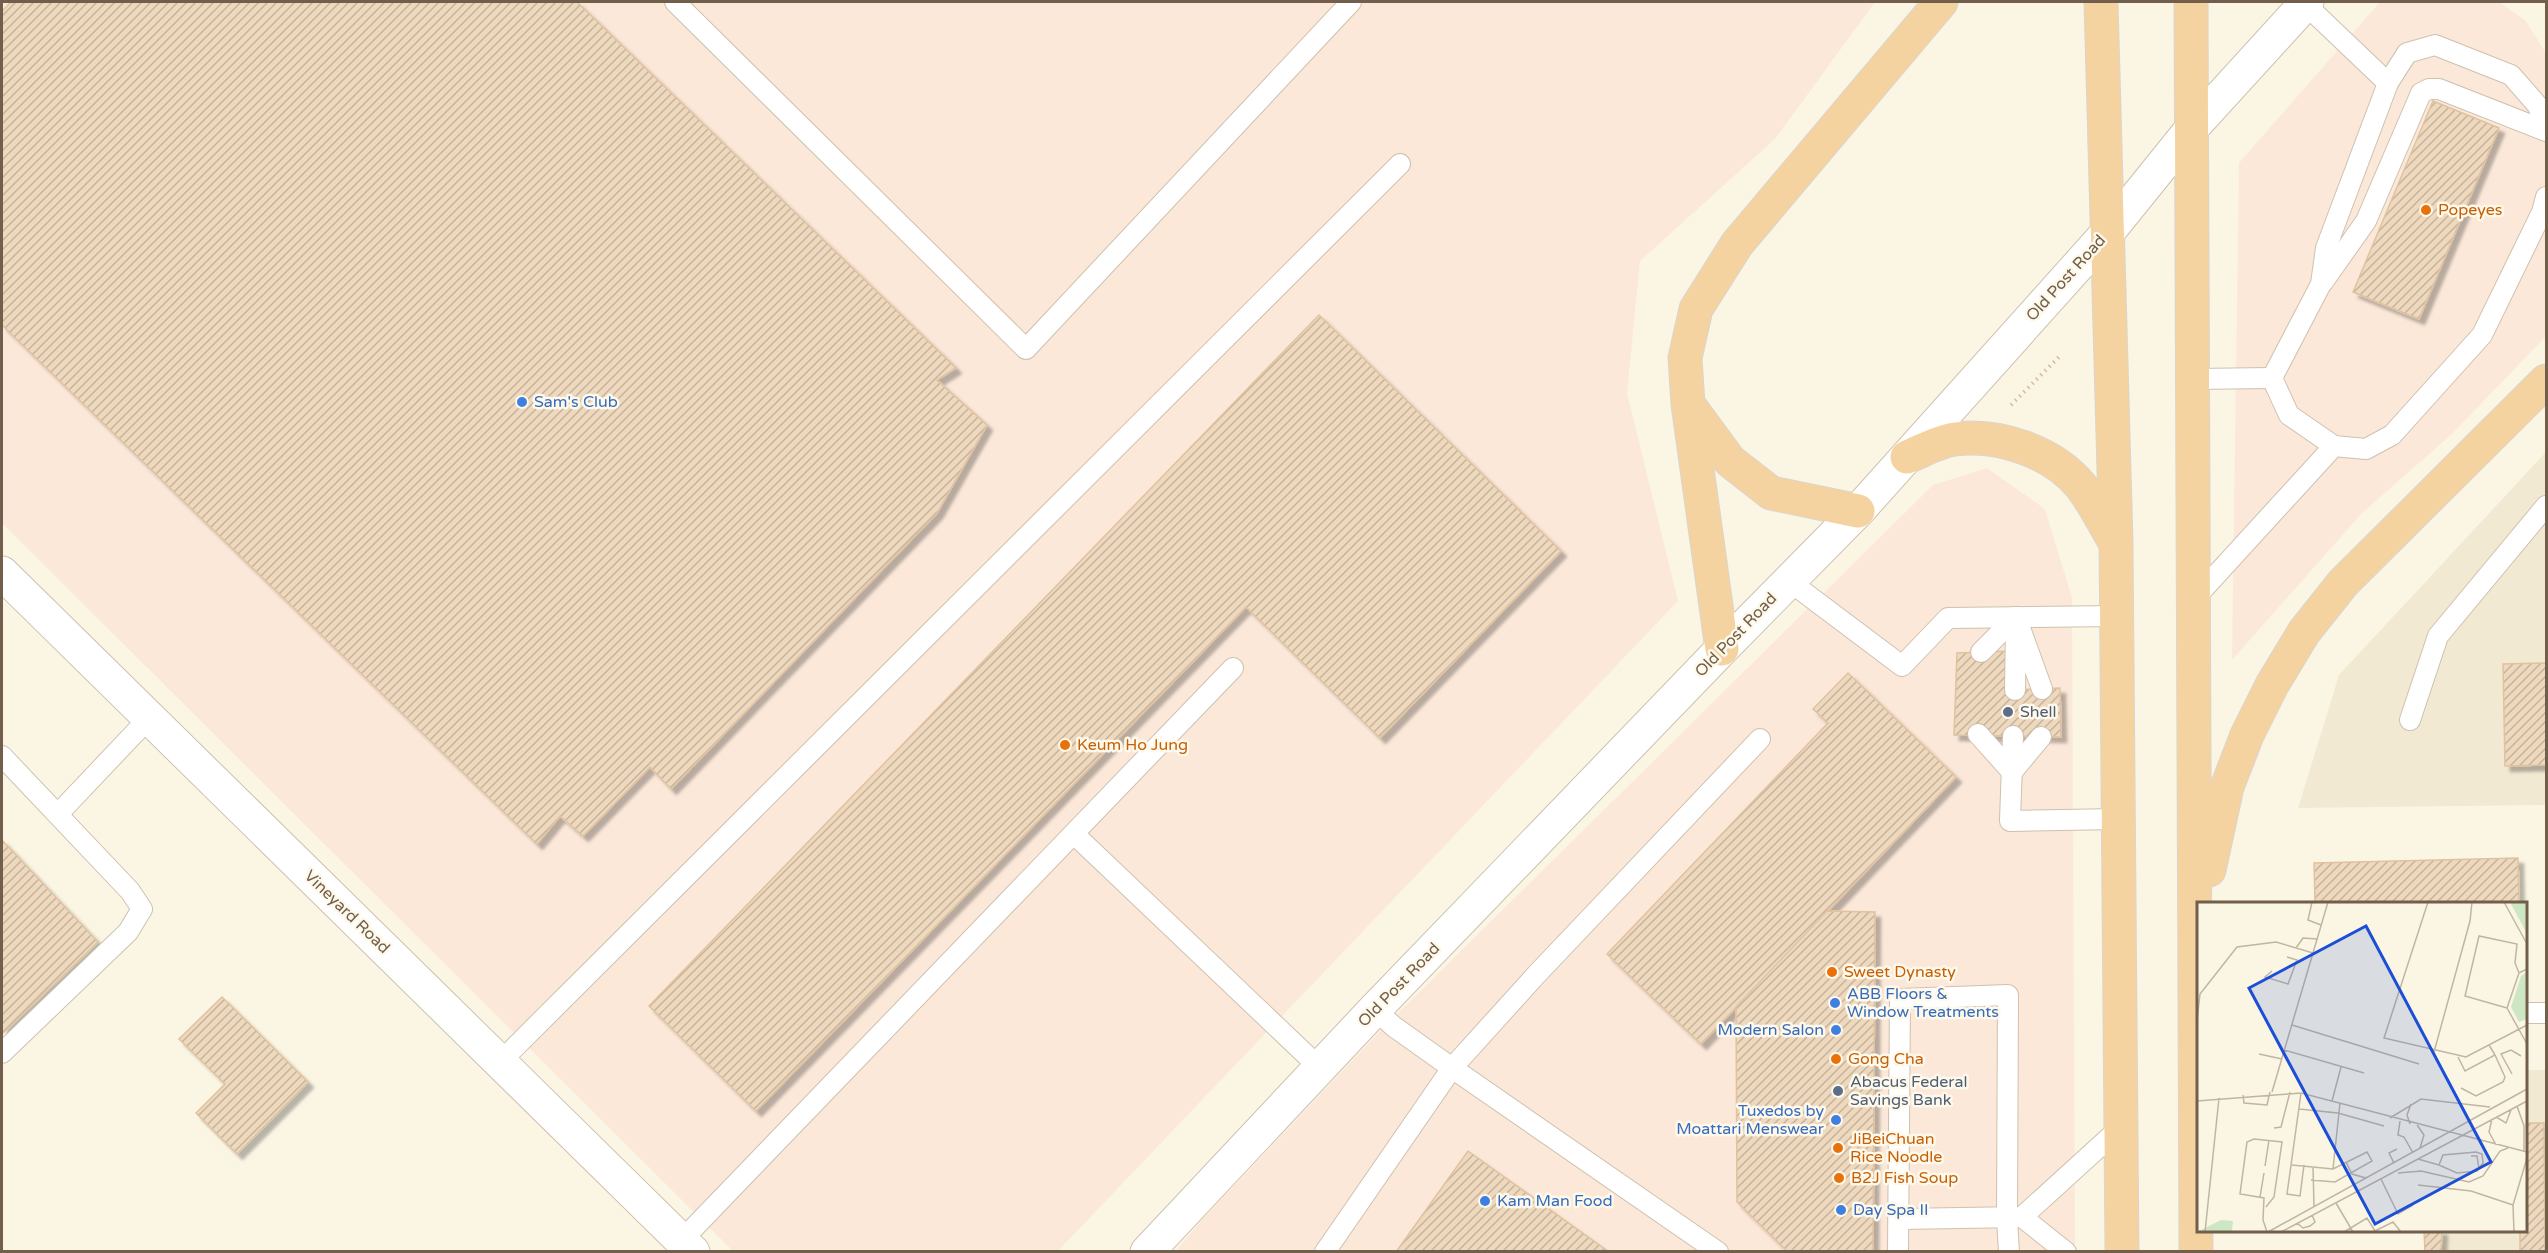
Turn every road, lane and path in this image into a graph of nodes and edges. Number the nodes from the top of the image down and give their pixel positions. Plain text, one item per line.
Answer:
1 (675, 2) edge
2 (1351, 2) edge
3 (1941, 2) edge
4 (2101, 2) edge
5 (2191, 2) edge
6 (2306, 3) edge
7 (2388, 83) junction
8 (2193, 127) junction
9 (2547, 130) edge
10 (1400, 164) dead end
11 (2545, 207) edge
12 (2109, 231) junction
13 (2321, 284) junction
14 (2059, 357) dead end
15 (2272, 378) junction
16 (2193, 379) junction
17 (2547, 381) edge
18 (1688, 404) junction
19 (2004, 412) dead end
20 (2334, 446) junction
21 (1907, 457) junction
22 (2547, 506) edge
23 (1858, 512) junction
24 (2115, 543) junction
25 (2, 573) edge
26 (1789, 581) junction
27 (2195, 598) junction
28 (2116, 616) junction
29 (2016, 617) junction
30 (1722, 649) junction
31 (1981, 652) dead end
32 (1233, 669) dead end
33 (2043, 689) dead end
34 (2015, 690) dead end
35 (149, 718) junction
36 (2410, 720) dead end
37 (1978, 734) dead end
38 (2013, 736) dead end
39 (2041, 736) dead end
40 (1760, 739) dead end
41 (2, 756) edge
42 (2012, 772) junction
43 (58, 814) junction
44 (2118, 819) junction
45 (1074, 834) junction
46 (2198, 902) edge
47 (2201, 902) edge
48 (2197, 1006) edge
49 (1375, 1009) junction
50 (2527, 1013) edge
51 (2547, 1013) edge
52 (2, 1053) edge
53 (500, 1062) junction
54 (1452, 1068) junction
55 (1321, 1069) junction
56 (2121, 1127) junction
57 (2014, 1218) junction
58 (1900, 1219) junction
59 (687, 1246) edge
60 (1147, 1251) edge
61 (1325, 1251) edge
62 (1718, 1251) edge
63 (1898, 1251) edge
64 (2009, 1251) edge
65 (2066, 1251) edge
66 (2121, 1251) edge
67 (2196, 1251) edge

1 - 2 lane
3 - 18 highway
4 - 12 highway
5 - 8 highway
6 - 7 lane
6 - 8 street, Old Post Road
7 - 9 lane
7 - 13 lane
8 - 12 street, Old Post Road
8 - 16 highway
9 - 13 lane
10 - 53 lane
11 - 20 lane
12 - 21 street, Old Post Road
12 - 24 highway
13 - 15 lane
14 - 19 path
15 - 16 lane
15 - 20 lane
16 - 27 highway
17 - 47 highway
18 - 23 highway
18 - 30 highway
20 - 27 lane
21 - 23 street, Old Post Road
21 - 24 highway
22 - 36 lane
23 - 26 street, Old Post Road
24 - 28 highway
25 - 35 street, Vineyard Road
26 - 29 lane
26 - 30 street, Old Post Road
27 - 46 highway
28 - 29 lane
28 - 44 highway
29 - 31 lane
29 - 33 lane
29 - 34 lane
30 - 49 street, Old Post Road
32 - 45 lane
35 - 43 lane
35 - 53 street, Vineyard Road
37 - 42 lane
38 - 42 lane
39 - 42 lane
40 - 54 lane
41 - 43 lane
42 - 44 lane
43 - 52 lane
44 - 56 highway
45 - 55 lane
45 - 59 lane
48 - 67 highway
49 - 54 lane
49 - 55 street, Old Post Road
50 - 51 lane
53 - 59 street, Vineyard Road
54 - 61 lane
54 - 62 lane
55 - 60 street, Old Post Road
56 - 57 lane
56 - 66 highway
57 - 58 lane
57 - 58 lane
57 - 64 lane
57 - 65 lane
58 - 63 lane

